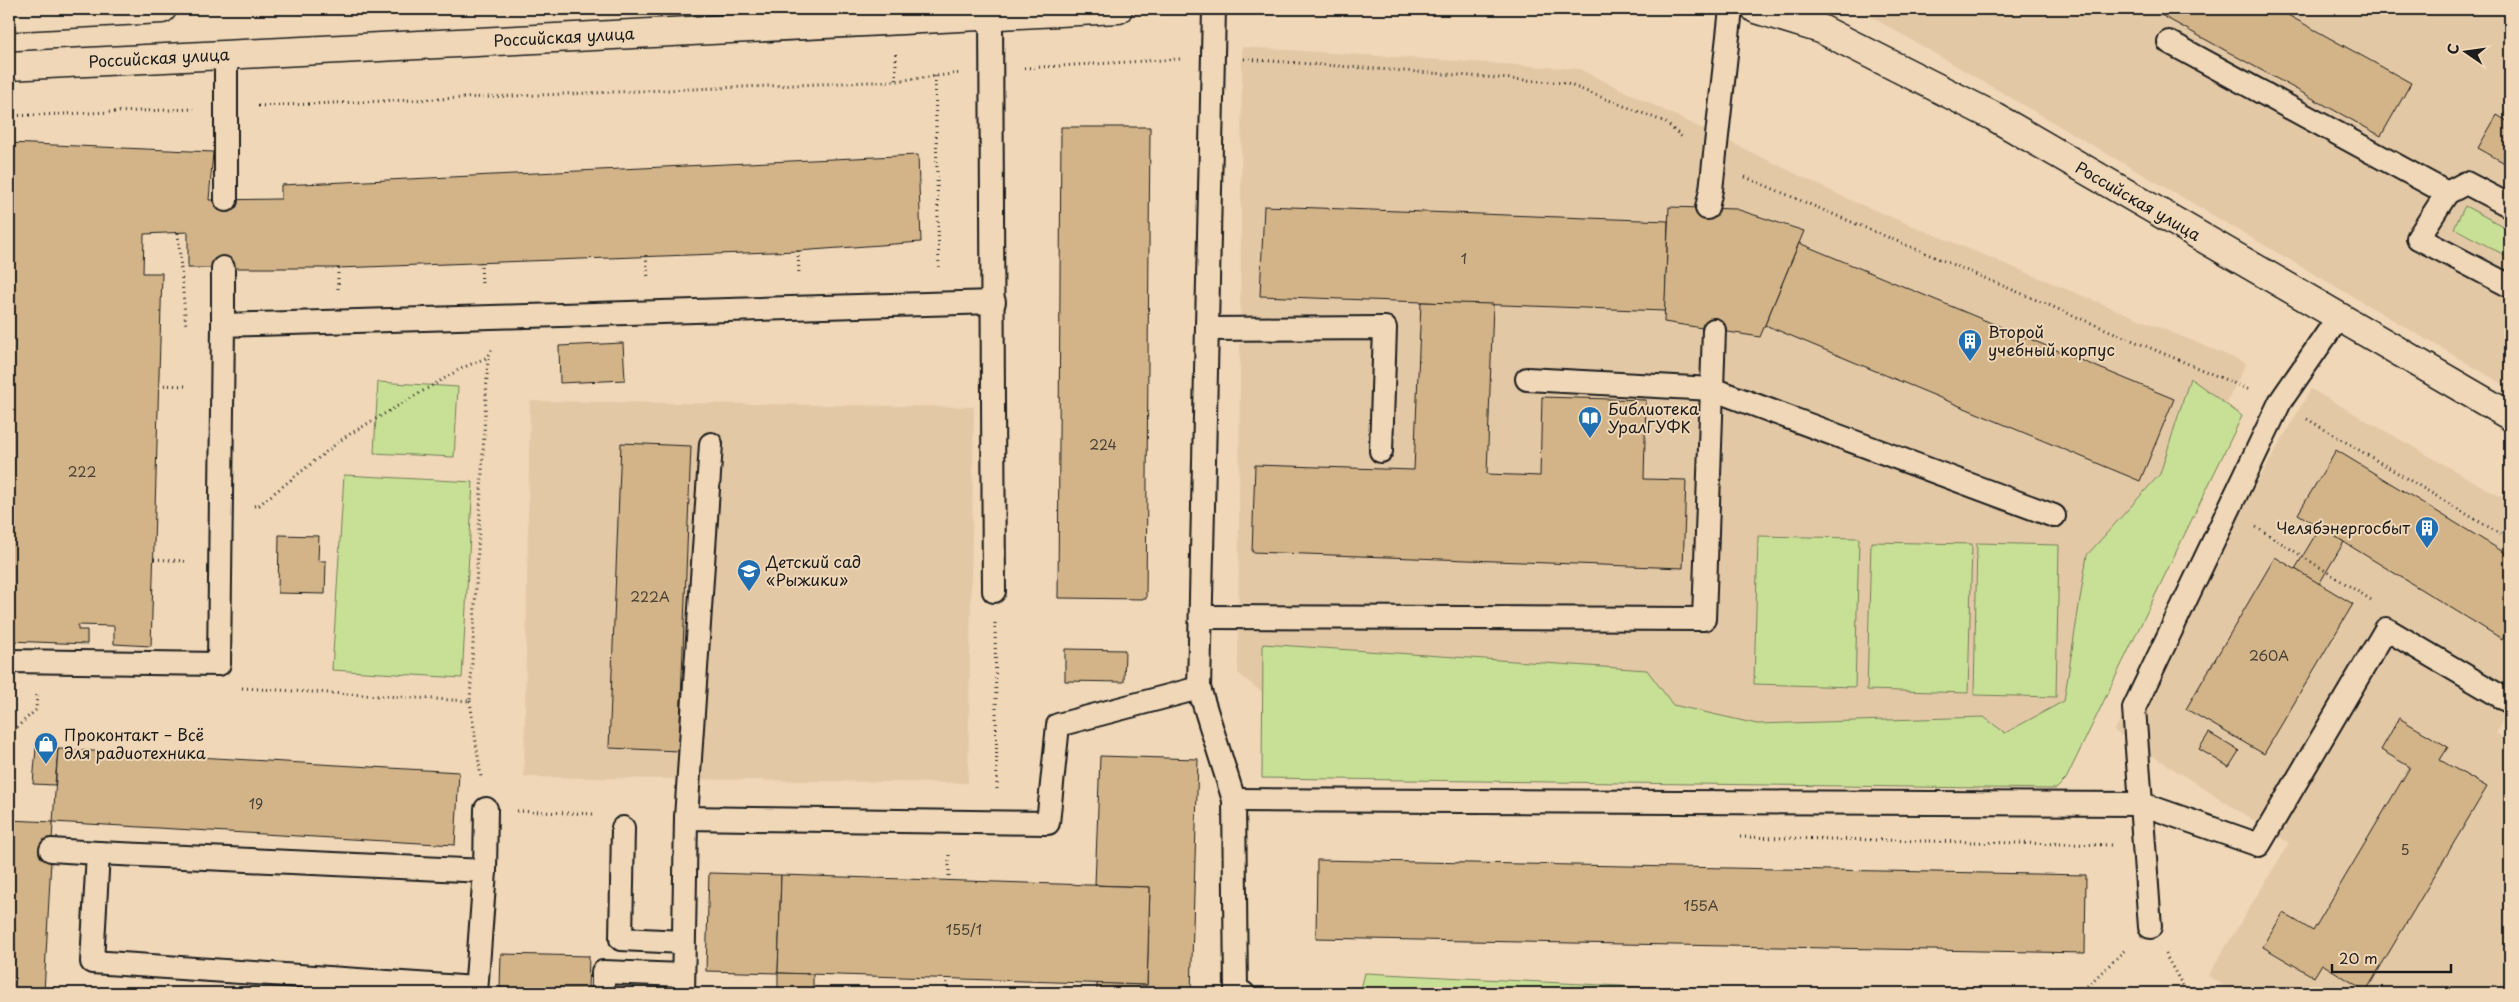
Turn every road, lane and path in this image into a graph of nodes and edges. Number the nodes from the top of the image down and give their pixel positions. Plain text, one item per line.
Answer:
1 (162, 9) edge
2 (1118, 9) edge
3 (1214, 9) edge
4 (1731, 9) edge
5 (1756, 9) edge
6 (127, 10) edge
7 (991, 15) junction
8 (9, 17) edge
9 (2169, 42) dead end
10 (226, 54) junction
11 (1212, 57) junction
12 (9, 66) edge
13 (992, 70) junction
14 (935, 76) junction
15 (225, 108) junction
16 (9, 116) edge
17 (1714, 164) junction
18 (2447, 192) junction
19 (226, 200) dead end
20 (2510, 206) edge
21 (1707, 208) dead end
22 (178, 233) dead end
23 (223, 268) dead end
24 (338, 268) dead end
25 (930, 271) dead end
26 (808, 276) dead end
27 (790, 277) dead end
28 (2510, 286) edge
29 (339, 297) dead end
30 (994, 302) junction
31 (2338, 318) junction
32 (223, 325) junction
33 (186, 327) dead end
34 (1207, 329) junction
35 (1714, 330) dead end
36 (1527, 379) dead end
37 (158, 385) dead end
38 (186, 386) dead end
39 (1712, 389) junction
40 (2280, 402) junction
41 (2510, 416) edge
42 (711, 444) dead end
43 (1381, 451) dead end
44 (2228, 510) junction
45 (221, 514) junction
46 (2054, 516) dead end
47 (2510, 540) edge
48 (154, 559) dead end
49 (185, 561) dead end
50 (994, 591) joint
51 (1201, 617) junction
52 (2386, 628) junction
53 (9, 661) edge
54 (219, 664) junction
55 (37, 688) dead end
56 (1199, 688) junction
57 (470, 701) junction
58 (2510, 702) edge
59 (9, 734) edge
60 (997, 760) dead end
61 (1234, 800) junction
62 (2142, 804) junction
63 (486, 810) junction
64 (600, 814) dead end
65 (686, 818) junction
66 (623, 828) dead end
67 (51, 850) dead end
68 (98, 853) junction
69 (484, 872) junction
70 (2150, 927) junction
71 (683, 942) junction
72 (947, 978) dead end
73 (683, 984) edge
74 (476, 990) edge
75 (603, 993) edge
76 (946, 993) edge
77 (1244, 993) edge
78 (2080, 993) edge
79 (2187, 993) edge

1 - 6 main road
2 - 7 main road, Российская улица
3 - 11 lane
4 - 17 lane
5 - 31 main road, Российская улица
6 - 8 main road
7 - 10 main road, Российская улица
7 - 13 lane
9 - 18 lane
10 - 12 main road, Российская улица
10 - 15 lane
11 - 13 path
11 - 17 path
11 - 34 lane
13 - 14 path
13 - 30 lane
14 - 15 path
14 - 25 path
15 - 16 path
15 - 19 lane
17 - 21 lane
17 - 40 path
18 - 20 lane
18 - 28 lane
22 - 33 path
23 - 32 lane
24 - 29 path
26 - 27 path
30 - 32 lane
30 - 50 lane
31 - 40 lane
31 - 41 main road, Российская улица
32 - 45 lane
34 - 43 lane
34 - 51 lane
35 - 39 lane
36 - 39 lane
37 - 38 path
39 - 46 lane
39 - 51 lane
40 - 44 lane
40 - 47 path
42 - 65 lane
44 - 52 path
44 - 62 lane
45 - 54 lane
45 - 57 path
48 - 49 path
50 - 60 path
51 - 56 lane
52 - 58 lane
52 - 62 lane
53 - 54 lane
54 - 57 path
55 - 59 path
56 - 61 lane
56 - 65 lane
57 - 63 path
61 - 62 lane
61 - 77 lane
62 - 70 lane
63 - 64 path
63 - 69 lane
65 - 71 lane
66 - 71 lane
67 - 68 lane
68 - 69 lane
68 - 74 lane
69 - 74 lane
70 - 78 path
70 - 79 path
71 - 73 lane
72 - 76 path
73 - 75 lane

